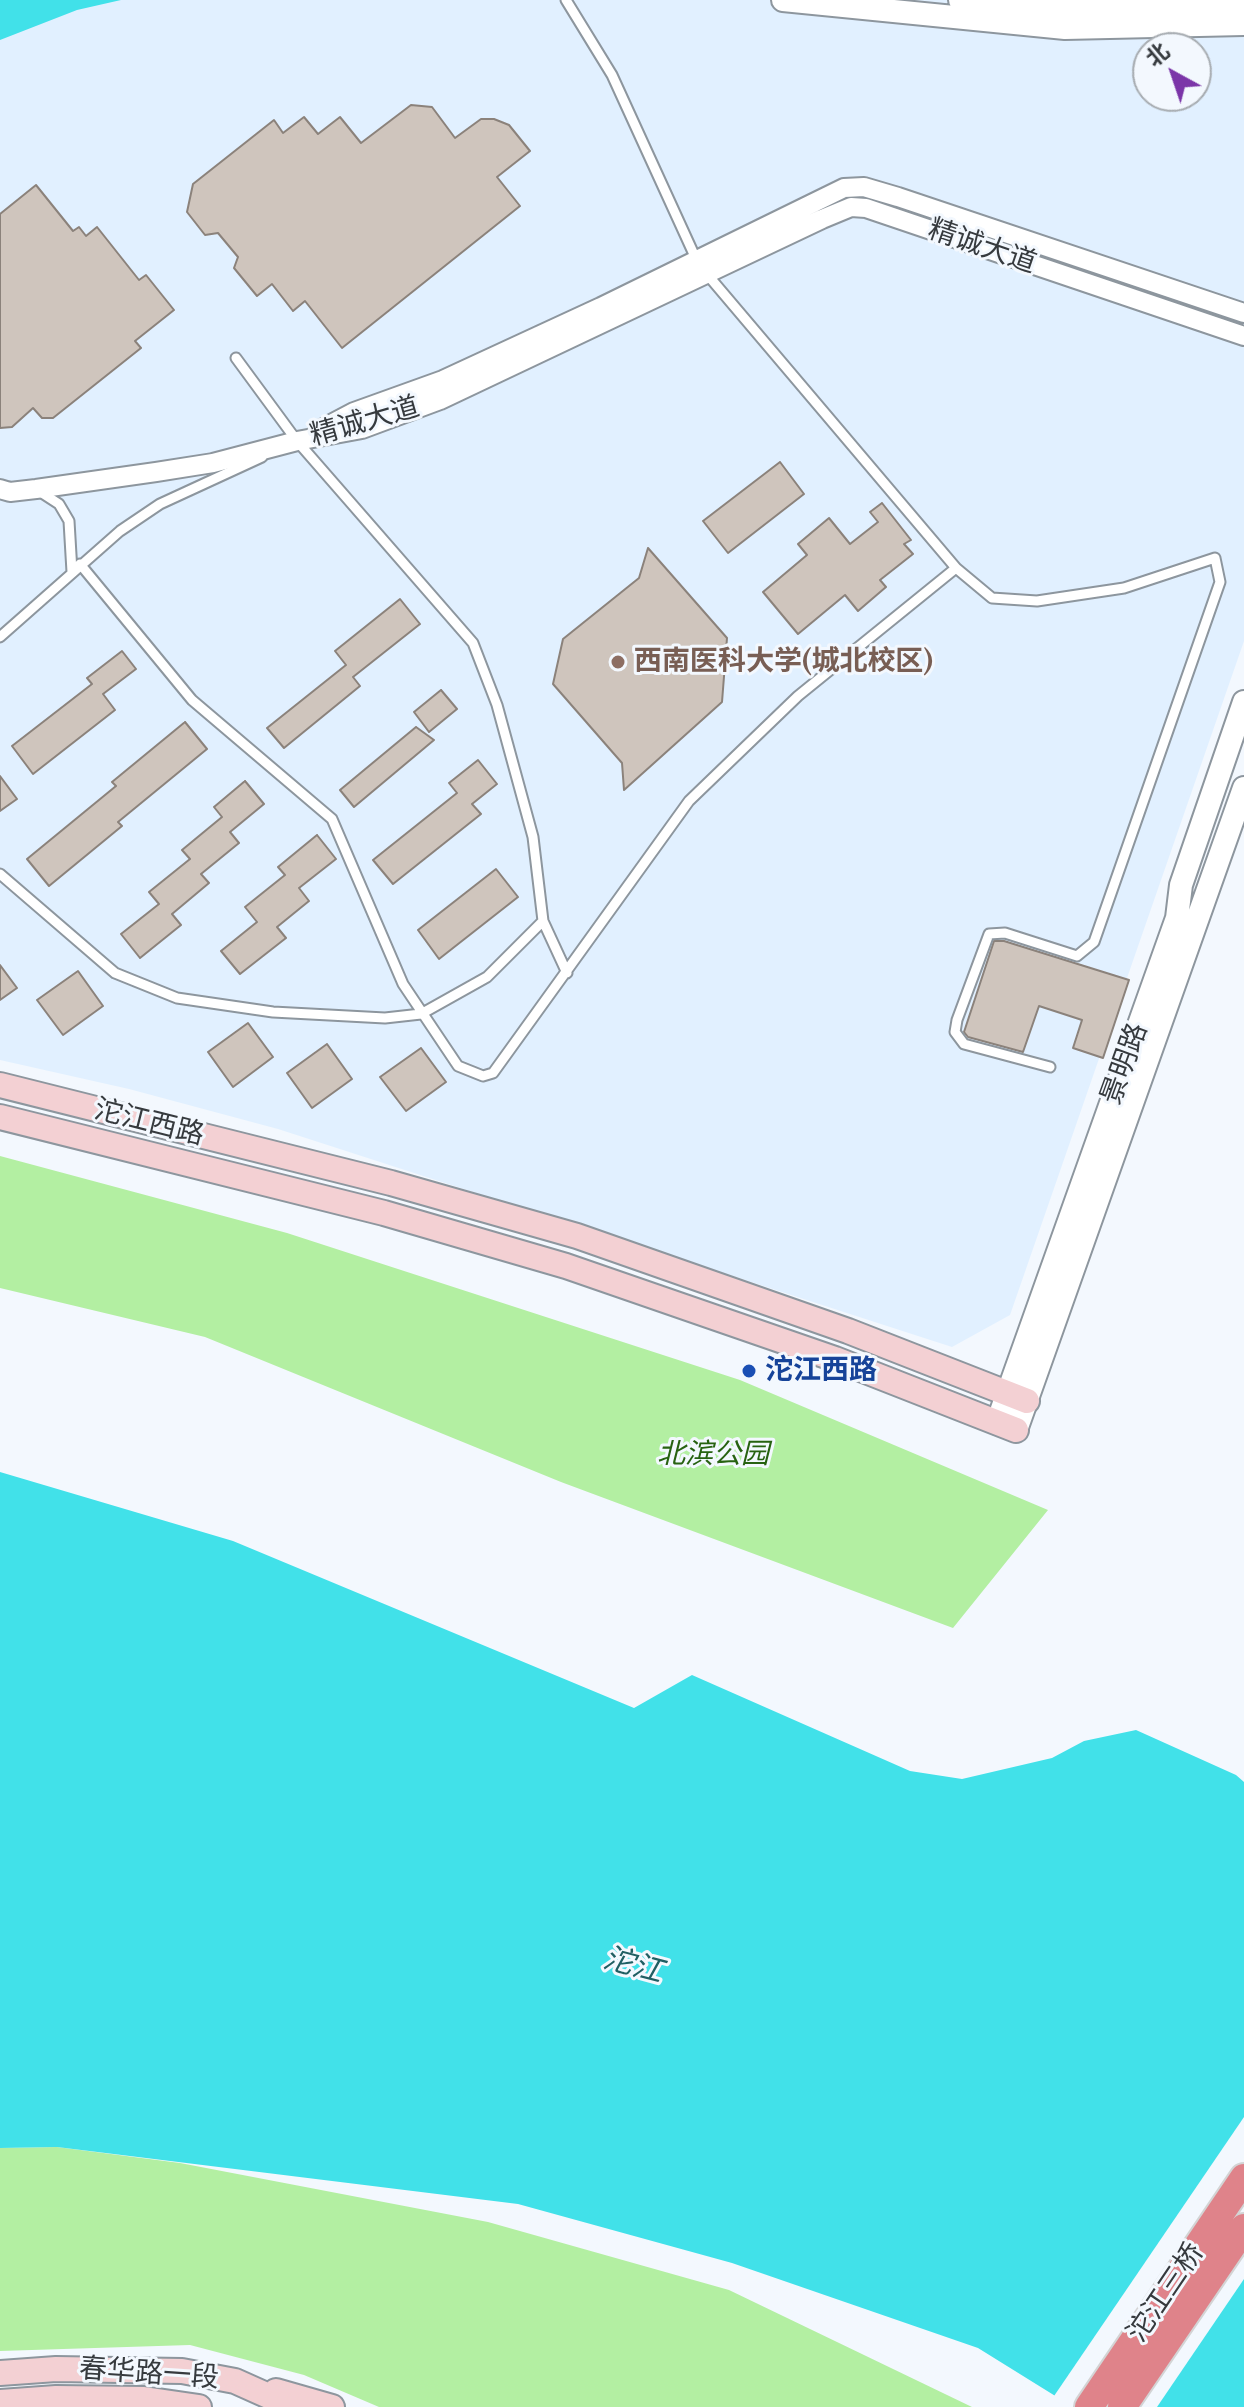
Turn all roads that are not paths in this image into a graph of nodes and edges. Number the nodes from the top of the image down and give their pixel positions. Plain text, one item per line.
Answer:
1 (566, 0) edge
2 (783, 0) edge
3 (960, 0) edge
4 (1244, 4) edge
5 (1244, 24) edge
6 (702, 268) junction
7 (1244, 313) edge
8 (1244, 336) edge
9 (236, 358) dead end
10 (297, 441) junction
11 (0, 489) edge
12 (36, 489) junction
13 (80, 564) junction
14 (956, 568) junction
15 (72, 572) junction
16 (0, 637) edge
17 (1244, 702) edge
18 (1244, 788) edge
19 (0, 874) edge
20 (543, 921) junction
21 (567, 973) junction
22 (421, 1014) junction
23 (1050, 1067) dead end
24 (0, 1085) edge
25 (0, 1117) edge
26 (1017, 1397) junction
27 (1006, 1426) joint
28 (1244, 2178) edge
29 (1244, 2228) edge
30 (0, 2373) edge
31 (235, 2381) junction
32 (1, 2402) edge
33 (170, 2404) edge
34 (199, 2407) edge
35 (293, 2407) edge
36 (332, 2407) edge
37 (1089, 2407) edge
38 (1122, 2407) edge

1 - 6 lane
2 - 5 street
3 - 4 street
6 - 7 street, 精诚大道
6 - 8 street, 精诚大道
6 - 10 street, 精诚大道
6 - 14 lane
9 - 10 lane
10 - 12 street, 精诚大道
10 - 13 lane
10 - 20 lane
11 - 12 street, 精诚大道
12 - 15 lane
13 - 15 lane
13 - 22 lane
14 - 21 lane
14 - 23 lane
15 - 16 lane
17 - 26 street, 景明路
18 - 26 street, 景明路
19 - 22 lane
20 - 21 lane
20 - 22 lane
21 - 22 lane
24 - 26 main road, 沱江西路
25 - 27 main road, 沱江西路
26 - 27 street, 景明路
28 - 37 highway, 沱江三桥
29 - 38 highway, 沱江三桥
30 - 31 main road, 春华路一段
31 - 35 main road, 春华路一段
31 - 36 main road
32 - 33 main road, 春华路一段
33 - 34 main road, 春华路一段

